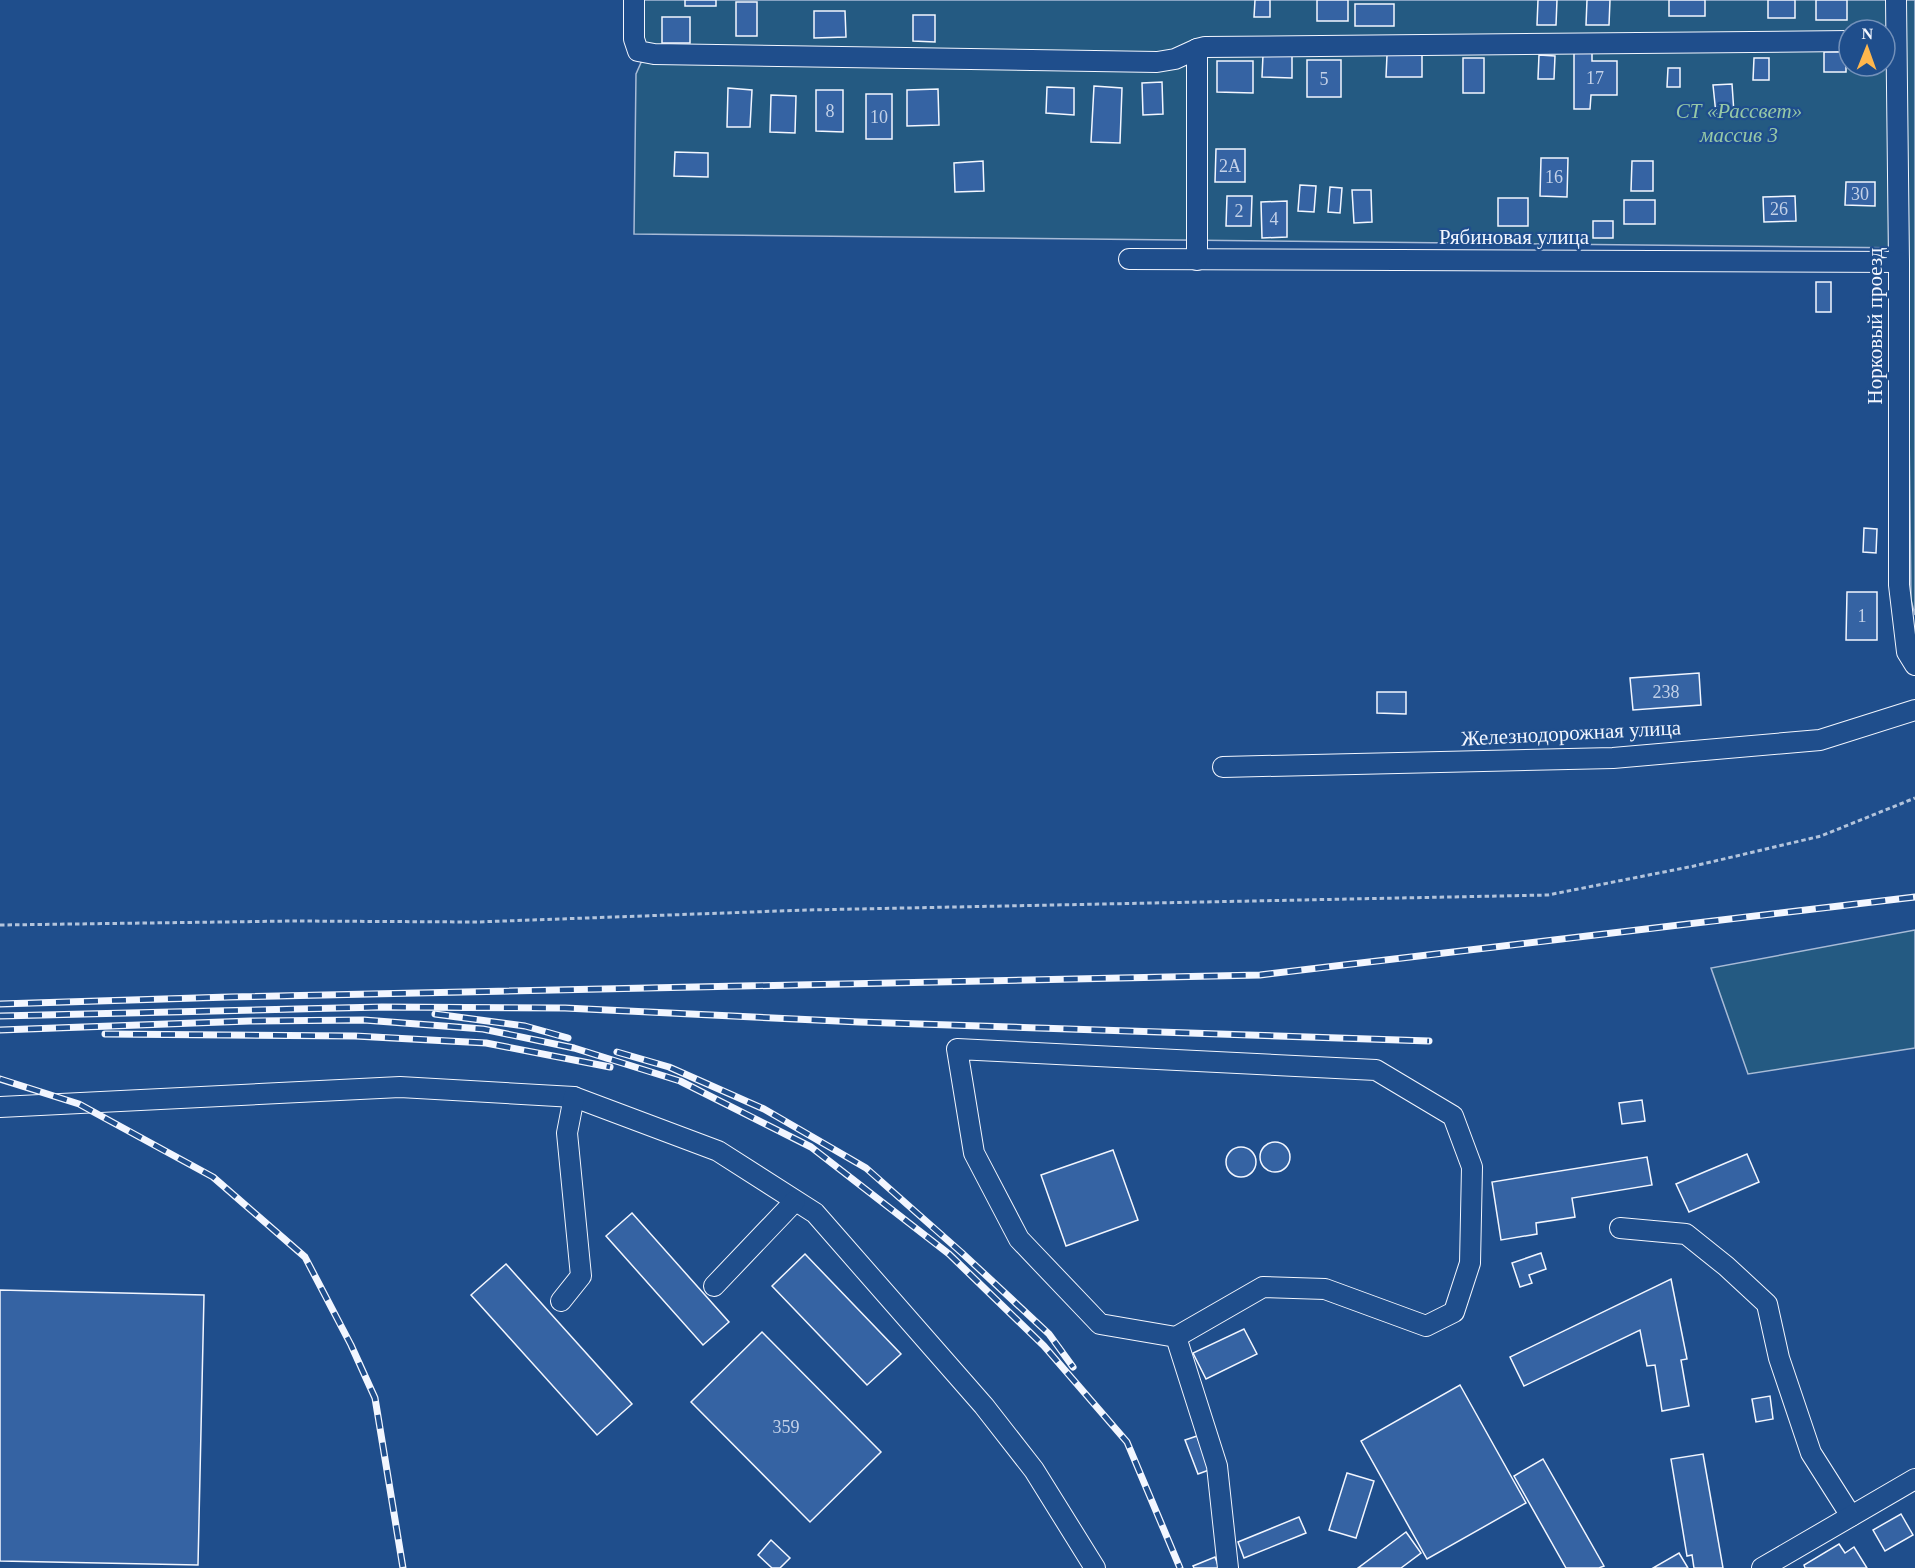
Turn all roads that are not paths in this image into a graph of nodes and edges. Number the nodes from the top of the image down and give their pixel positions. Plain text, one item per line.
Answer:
1 (634, 0) edge
2 (1896, 0) edge
3 (1894, 18) edge
4 (1837, 41) edge
5 (1197, 49) junction
6 (1892, 78) edge
7 (1129, 259) dead end
8 (1197, 260) junction
9 (1899, 262) junction
10 (1911, 659) edge
11 (1915, 710) edge
12 (1223, 767) dead end
13 (574, 1097) junction
14 (0, 1107) edge
15 (795, 1201) junction
16 (1620, 1228) dead end
17 (714, 1286) dead end
18 (561, 1300) dead end
19 (1176, 1337) junction
20 (1915, 1479) edge
21 (1851, 1516) junction
22 (1090, 1566) edge
23 (1228, 1568) edge
24 (1762, 1568) edge

1 - 5 street
2 - 3 street, Норковый проезд
4 - 5 street
5 - 8 street
6 - 9 street, Норковый проезд
7 - 8 street, Рябиновая улица
8 - 9 street, Рябиновая улица
9 - 10 street, Норковый проезд
11 - 12 street, Железнодорожная улица
13 - 14 street
13 - 15 street
13 - 18 street
15 - 17 street
15 - 22 street
16 - 21 street
19 - 19 street
19 - 23 street
20 - 21 street
21 - 24 street

